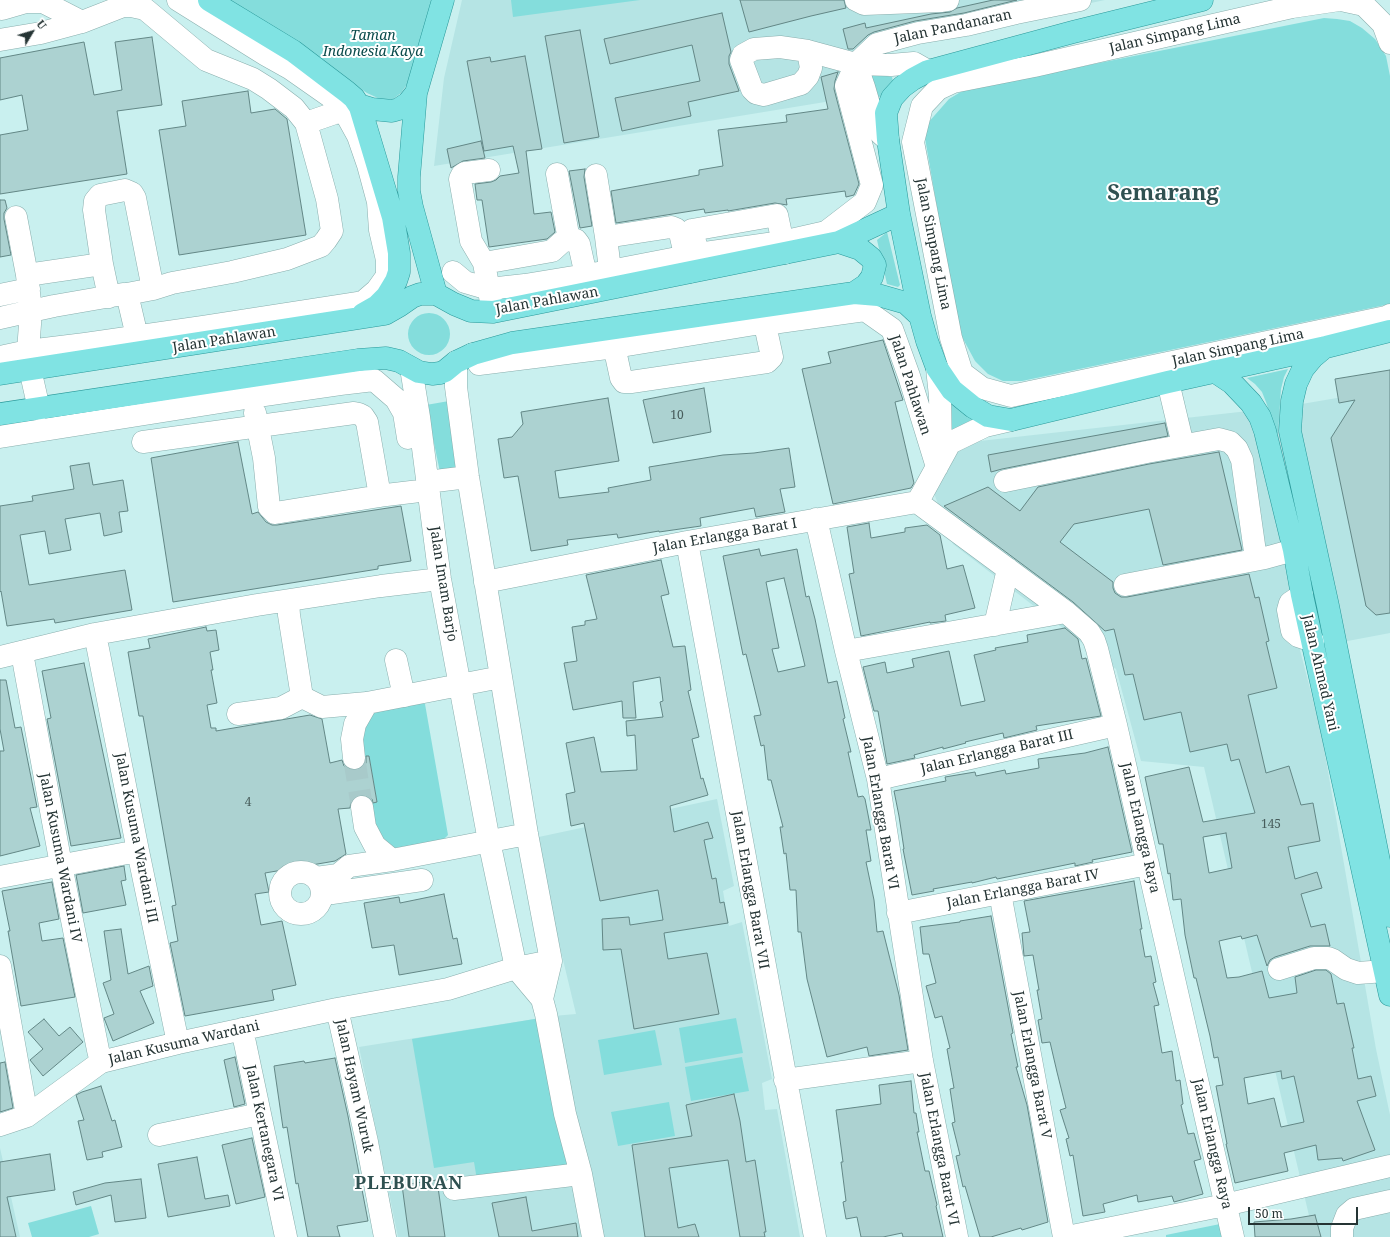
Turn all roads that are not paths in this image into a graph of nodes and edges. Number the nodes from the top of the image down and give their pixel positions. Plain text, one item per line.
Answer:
1 (178, 0) edge
2 (209, 0) edge
3 (443, 0) edge
4 (856, 0) edge
5 (948, 0) edge
6 (1202, 0) edge
7 (1340, 0) edge
8 (1071, 1) edge
9 (132, 3) edge
10 (1148, 7) edge
11 (2, 9) dead end
12 (82, 22) junction
13 (1073, 32) junction
14 (0, 40) edge
15 (1390, 43) edge
16 (808, 51) dead end
17 (856, 64) junction
18 (928, 71) junction
19 (416, 93) junction
20 (352, 109) junction
21 (306, 122) junction
22 (888, 140) junction
23 (489, 170) dead end
24 (557, 174) dead end
25 (596, 175) dead end
26 (899, 214) junction
27 (16, 217) dead end
28 (606, 237) junction
29 (569, 240) junction
30 (839, 242) junction
31 (783, 248) junction
32 (484, 263) junction
33 (102, 264) junction
34 (694, 264) junction
35 (453, 272) dead end
36 (612, 280) junction
37 (28, 282) junction
38 (588, 284) junction
39 (153, 289) junction
40 (489, 289) junction
41 (854, 293) junction
42 (436, 294) junction
43 (0, 295) edge
44 (118, 295) junction
45 (31, 311) junction
46 (493, 312) junction
47 (763, 315) junction
48 (1390, 315) edge
49 (920, 316) junction
50 (0, 318) edge
51 (357, 318) junction
52 (1390, 331) edge
53 (612, 338) junction
54 (139, 344) junction
55 (1326, 347) junction
56 (0, 357) edge
57 (464, 358) junction
58 (29, 360) junction
59 (411, 368) junction
60 (937, 368) junction
61 (1214, 371) junction
62 (0, 374) edge
63 (1168, 382) junction
64 (251, 387) junction
65 (39, 409) junction
66 (0, 414) edge
67 (1011, 420) junction
68 (258, 427) junction
69 (0, 437) edge
70 (143, 442) dead end
71 (1183, 446) junction
72 (939, 462) junction
73 (468, 477) junction
74 (1005, 481) dead end
75 (424, 488) junction
76 (380, 496) junction
77 (917, 502) junction
78 (816, 520) junction
79 (687, 542) junction
80 (1294, 550) junction
81 (1256, 560) junction
82 (1008, 569) junction
83 (440, 572) junction
84 (485, 582) junction
85 (1126, 585) dead end
86 (288, 601) junction
87 (1066, 612) junction
88 (995, 625) junction
89 (96, 634) junction
90 (846, 651) junction
91 (22, 653) junction
92 (0, 657) edge
93 (396, 660) dead end
94 (501, 677) junction
95 (461, 685) junction
96 (404, 696) junction
97 (302, 697) junction
98 (367, 703) junction
99 (238, 714) dead end
100 (1116, 725) junction
101 (354, 758) tunnel mouth
102 (878, 780) junction
103 (362, 807) tunnel mouth
104 (527, 834) junction
105 (489, 841) junction
106 (138, 851) junction
107 (392, 860) junction
108 (1148, 864) junction
109 (61, 865) junction
110 (0, 877) edge
111 (422, 880) dead end
112 (1000, 893) junction
113 (898, 913) junction
114 (1390, 916) edge
115 (551, 961) junction
116 (0, 966) edge
117 (516, 968) junction
118 (1279, 969) dead end
119 (1385, 971) junction
120 (1390, 995) edge
121 (542, 999) junction
122 (337, 1009) junction
123 (242, 1029) junction
124 (178, 1043) junction
125 (922, 1061) junction
126 (101, 1062) junction
127 (785, 1080) junction
128 (260, 1114) junction
129 (27, 1116) junction
130 (0, 1125) edge
131 (159, 1135) dead end
132 (1390, 1166) edge
133 (581, 1174) junction
134 (454, 1189) dead end
135 (1390, 1201) edge
136 (1225, 1205) junction
137 (286, 1237) edge
138 (385, 1237) edge
139 (593, 1237) edge
140 (815, 1237) edge
141 (957, 1237) edge
142 (1066, 1237) edge
143 (1233, 1237) edge
144 (1342, 1237) edge

1 - 20 street, Jalan Pahlawan
2 - 20 main road
3 - 19 main road
4 - 5 street
6 - 10 main road, Jalan Simpang Lima
7 - 15 street, Jalan Simpang Lima
7 - 48 street, Jalan Simpang Lima
8 - 13 street
8 - 17 street, Jalan Pandanaran
9 - 12 street
9 - 21 street
10 - 13 main road, Jalan Simpang Lima
11 - 12 street
12 - 14 street
13 - 18 main road, Jalan Simpang Lima
16 - 17 street
17 - 18 street
17 - 22 street
17 - 31 street, Jalan Pahlawan
18 - 22 main road, Jalan Simpang Lima
19 - 20 main road
19 - 42 main road
20 - 21 street
20 - 51 main road
20 - 54 street, Jalan Pahlawan
21 - 39 street
22 - 26 main road, Jalan Simpang Lima
23 - 32 street
24 - 29 street
25 - 28 street
26 - 30 main road, Jalan Pahlawan
26 - 49 main road, Jalan Simpang Lima
27 - 37 street
28 - 34 street
28 - 36 street
29 - 32 street
29 - 38 street
30 - 31 main road, Jalan Pahlawan
30 - 41 main road
31 - 34 main road, Jalan Pahlawan
31 - 34 street
32 - 40 street
33 - 37 street
33 - 39 street
33 - 44 street
34 - 36 main road, Jalan Pahlawan
35 - 40 street, Jalan Pahlawan
36 - 38 main road, Jalan Pahlawan
37 - 43 street
37 - 45 street
38 - 40 street, Jalan Pahlawan
38 - 46 main road, Jalan Pahlawan
39 - 44 street
40 - 46 street
41 - 47 main road, Jalan Pahlawan
41 - 49 main road, Jalan Pahlawan
42 - 46 main road, Jalan Pahlawan
42 - 51 main road, Jalan Pahlawan
44 - 45 street
44 - 54 street
45 - 50 street
45 - 58 street
47 - 53 main road, Jalan Pahlawan
47 - 53 street
47 - 72 street, Jalan Pahlawan
49 - 60 main road, Jalan Simpang Lima
51 - 54 main road, Jalan Pahlawan
52 - 55 main road, Jalan Simpang Lima
53 - 57 main road, Jalan Pahlawan
54 - 58 main road, Jalan Pahlawan
55 - 61 main road, Jalan Simpang Lima
55 - 114 main road, Jalan Ahmad Yani
56 - 58 street, Jalan Pahlawan
57 - 59 main road, Jalan Pahlawan
57 - 73 street
58 - 62 main road, Jalan Pahlawan
58 - 65 street
59 - 64 main road, Jalan Pahlawan
59 - 75 street, Jalan Imam Barjo
60 - 67 main road, Jalan Simpang Lima
60 - 72 street
61 - 63 main road, Jalan Simpang Lima
61 - 80 main road, Jalan Ahmad Yani
63 - 67 main road, Jalan Simpang Lima
63 - 71 street
64 - 65 main road, Jalan Pahlawan
64 - 68 street
64 - 69 street, Jalan Pahlawan
64 - 75 street, Jalan Pahlawan
65 - 66 main road, Jalan Pahlawan
67 - 72 street
68 - 70 street
68 - 76 street
68 - 76 street
71 - 74 street
71 - 81 street
72 - 77 street
73 - 75 street
73 - 84 street
75 - 76 street
75 - 83 street, Jalan Imam Barjo
77 - 78 street, Jalan Erlangga Barat I
77 - 82 street, Jalan Erlangga Raya
78 - 79 street, Jalan Erlangga Barat I
78 - 90 street, Jalan Erlangga Barat VI
79 - 84 street, Jalan Erlangga Barat I
79 - 127 street, Jalan Erlangga Barat VII
80 - 81 street
80 - 119 main road, Jalan Ahmad Yani
81 - 85 street
82 - 87 street, Jalan Erlangga Raya
82 - 88 street
83 - 86 street
83 - 95 street, Jalan Imam Barjo
84 - 94 street
86 - 89 street
86 - 97 street
87 - 88 street
87 - 100 street, Jalan Erlangga Raya
88 - 90 street
89 - 91 street
89 - 106 street, Jalan Kusuma Wardani III
90 - 102 street, Jalan Erlangga Barat VI
91 - 92 street
91 - 109 street, Jalan Kusuma Wardani IV
93 - 96 street
94 - 95 street
94 - 104 street
95 - 96 street
95 - 105 street, Jalan Imam Barjo
96 - 98 street
97 - 98 street
97 - 99 street
98 - 101 street
100 - 102 street, Jalan Erlangga Barat III
100 - 108 street, Jalan Erlangga Raya
102 - 113 street, Jalan Erlangga Barat VI
103 - 107 street
104 - 105 street
104 - 115 street
105 - 107 street
105 - 117 street, Jalan Imam Barjo
106 - 109 street
106 - 124 street, Jalan Kusuma Wardani III
107 - 111 street
108 - 112 street, Jalan Erlangga Barat IV
108 - 136 street, Jalan Erlangga Raya
109 - 110 street
109 - 126 street, Jalan Kusuma Wardani IV
112 - 113 street, Jalan Erlangga Barat IV
112 - 142 street, Jalan Erlangga Barat V
113 - 125 street, Jalan Erlangga Barat VI
115 - 117 street, Jalan Hayam Wuruk
115 - 121 street
116 - 129 street
117 - 121 street
117 - 122 street, Jalan Hayam Wuruk
118 - 119 street
119 - 120 main road, Jalan Ahmad Yani
121 - 133 street
122 - 123 street, Jalan Kusuma Wardani
122 - 138 street, Jalan Hayam Wuruk
123 - 124 street, Jalan Kusuma Wardani
123 - 128 street, Jalan Kertanegara VI
124 - 126 street, Jalan Kusuma Wardani
125 - 127 street, Jalan Erlangga Barat VI
125 - 141 street, Jalan Erlangga Barat VI
126 - 129 street, Jalan Kusuma Wardani
127 - 140 street, Jalan Erlangga Barat VII
128 - 131 street
128 - 137 street, Jalan Kertanegara VI
129 - 130 street, Jalan Kusuma Wardani
132 - 136 street
133 - 134 street
133 - 139 street
135 - 144 street
136 - 142 street
136 - 143 street, Jalan Erlangga Raya

